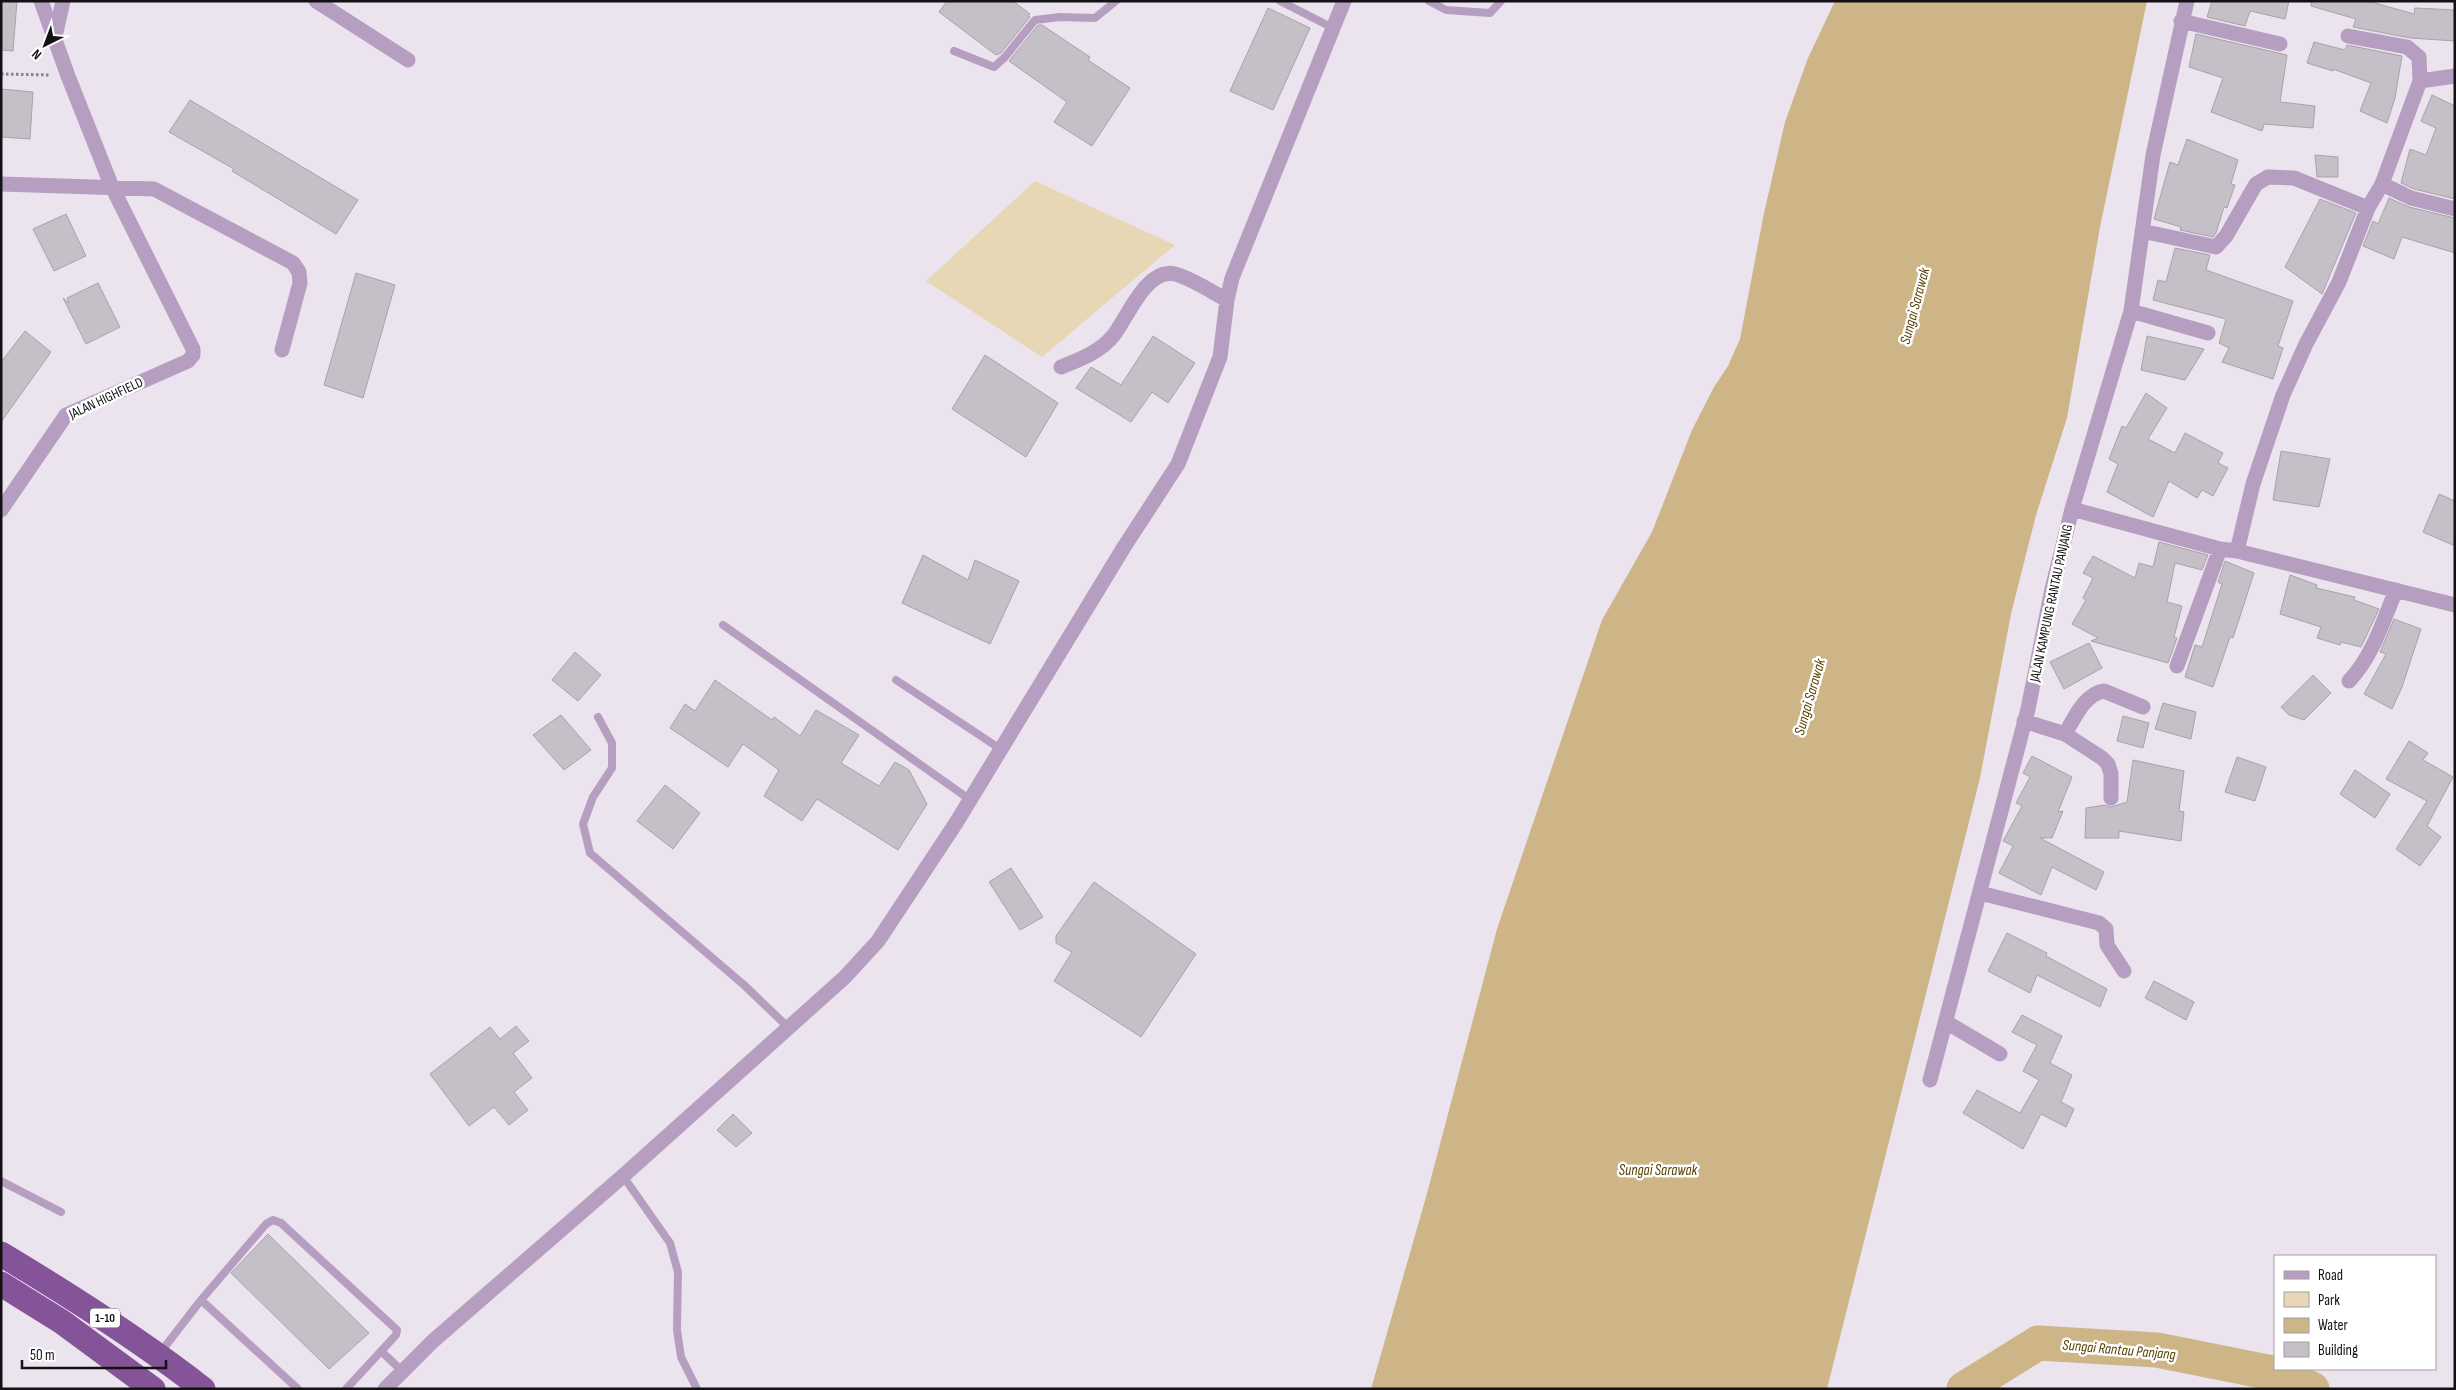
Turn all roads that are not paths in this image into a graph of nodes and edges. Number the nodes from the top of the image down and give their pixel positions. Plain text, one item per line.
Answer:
1 (41, 1) edge
2 (63, 1) edge
3 (316, 1) edge
4 (1116, 1) edge
5 (1280, 1) edge
6 (1344, 1) edge
7 (1429, 1) edge
8 (1501, 1) edge
9 (2187, 1) edge
10 (2181, 21) junction
11 (1333, 28) junction
12 (2348, 36) dead end
13 (54, 41) junction
14 (2280, 44) dead end
15 (954, 52) dead end
16 (408, 60) dead end
17 (2455, 76) edge
18 (2420, 81) junction
19 (1, 184) edge
20 (2382, 184) junction
21 (112, 187) junction
22 (2368, 208) junction
23 (2455, 209) edge
24 (2142, 231) junction
25 (1227, 300) junction
26 (2131, 311) junction
27 (2208, 333) dead end
28 (282, 350) dead end
29 (1061, 367) dead end
30 (2072, 509) junction
31 (1, 510) edge
32 (2220, 549) junction
33 (2237, 551) junction
34 (2396, 590) junction
35 (2455, 606) edge
36 (723, 626) dead end
37 (2177, 666) dead end
38 (896, 680) dead end
39 (2349, 681) dead end
40 (2143, 707) dead end
41 (598, 717) dead end
42 (2024, 721) junction
43 (2065, 734) junction
44 (999, 748) junction
45 (2111, 798) dead end
46 (969, 799) junction
47 (1980, 893) junction
48 (2124, 972) dead end
49 (1946, 1022) junction
50 (789, 1028) junction
51 (2000, 1054) dead end
52 (1930, 1080) dead end
53 (623, 1176) junction
54 (1, 1182) edge
55 (60, 1212) dead end
56 (1, 1254) edge
57 (1, 1284) edge
58 (201, 1300) junction
59 (381, 1351) junction
60 (159, 1354) junction
61 (402, 1371) junction
62 (153, 1389) edge
63 (203, 1389) edge
64 (298, 1389) edge
65 (346, 1389) edge
66 (385, 1389) edge
67 (697, 1389) edge

1 - 13 street
2 - 13 street
3 - 16 street
4 - 15 lane
5 - 11 lane
6 - 11 street
7 - 8 lane
9 - 10 street
10 - 14 street
10 - 24 street
11 - 25 street
12 - 18 street
13 - 21 street
17 - 18 street
18 - 20 street
19 - 21 street
20 - 22 street
20 - 23 street
21 - 28 street
21 - 31 street, JALAN HIGHFIELD
22 - 24 street
22 - 33 street
24 - 26 street
25 - 29 street
25 - 44 street
26 - 27 street
26 - 30 street
30 - 32 street, JALAN KAMPUNG RANTAU PANJANG
30 - 42 street, JALAN KAMPUNG RANTAU PANJANG
32 - 33 street, JALAN KAMPUNG RANTAU PANJANG
32 - 37 street
33 - 34 street, JALAN KAMPUNG RANTAU PANJANG
34 - 35 street, JALAN KAMPUNG RANTAU PANJANG
34 - 39 street
36 - 46 lane
38 - 44 lane
40 - 43 street
41 - 50 lane
42 - 43 street
42 - 47 street, JALAN KAMPUNG RANTAU PANJANG
43 - 45 street
44 - 46 street
46 - 50 street
47 - 48 street
47 - 49 street, JALAN KAMPUNG RANTAU PANJANG
49 - 51 street
49 - 52 street, JALAN KAMPUNG RANTAU PANJANG
50 - 53 street
53 - 61 street
53 - 67 lane
54 - 55 lane
56 - 60 highway, 1-10
57 - 62 highway, 1-10
58 - 59 lane
58 - 60 lane
58 - 64 lane
59 - 61 lane
59 - 65 lane
60 - 63 highway, 1-10
61 - 66 street

